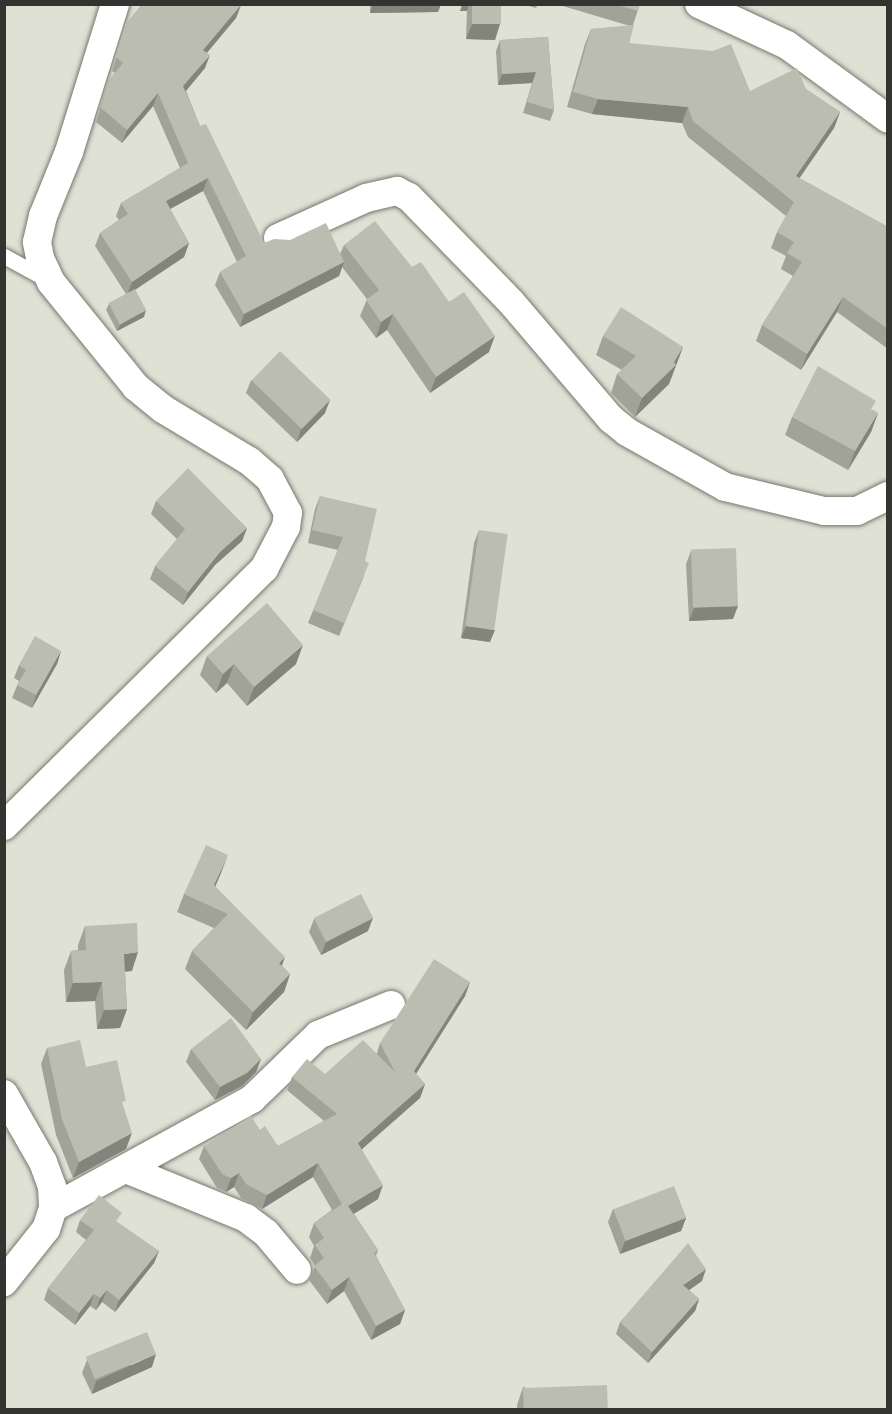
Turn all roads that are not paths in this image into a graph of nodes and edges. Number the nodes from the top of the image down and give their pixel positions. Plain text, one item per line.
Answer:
1 (115, 4) edge
2 (699, 4) edge
3 (888, 119) edge
4 (278, 238) edge
5 (4, 256) edge
6 (51, 282) junction
7 (888, 496) edge
8 (4, 826) edge
9 (391, 1005) dead end
10 (4, 1094) edge
11 (126, 1169) junction
12 (53, 1209) junction
13 (297, 1270) dead end
14 (4, 1282) edge

1 - 6 street
2 - 3 street
4 - 7 street
5 - 6 lane
6 - 8 street
9 - 11 street
10 - 12 street
11 - 12 street
11 - 13 street
12 - 14 street

